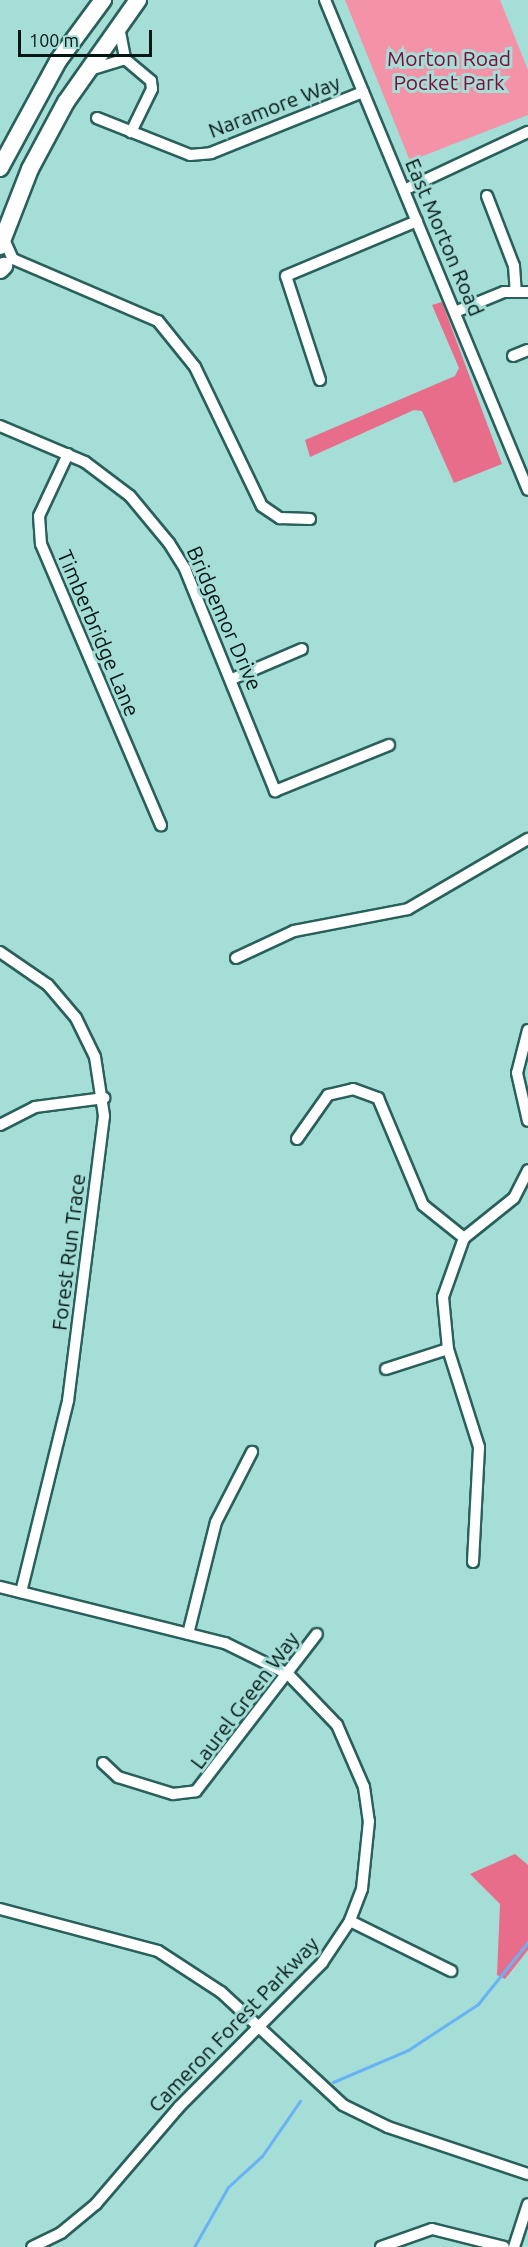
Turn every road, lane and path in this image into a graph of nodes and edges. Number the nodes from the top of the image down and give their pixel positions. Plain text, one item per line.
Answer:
1 (138, 0) edge
2 (325, 0) edge
3 (96, 4) edge
4 (120, 21) junction
5 (125, 59) junction
6 (83, 76) junction
7 (363, 92) junction
8 (97, 118) dead end
9 (131, 132) junction
10 (528, 132) edge
11 (0, 168) edge
12 (404, 190) junction
13 (487, 196) dead end
14 (417, 221) junction
15 (2, 242) edge
16 (6, 265) edge
17 (516, 292) junction
18 (528, 292) edge
19 (455, 312) junction
20 (528, 350) edge
21 (513, 356) dead end
22 (321, 380) dead end
23 (0, 426) edge
24 (68, 454) junction
25 (523, 465) edge
26 (528, 490) edge
27 (310, 519) dead end
28 (302, 649) dead end
29 (232, 679) junction
30 (389, 746) dead end
31 (161, 825) dead end
32 (528, 840) edge
33 (0, 952) edge
34 (236, 958) dead end
35 (528, 1030) edge
36 (104, 1098) junction
37 (528, 1121) edge
38 (0, 1125) edge
39 (297, 1139) dead end
40 (528, 1170) edge
41 (464, 1238) junction
42 (448, 1349) junction
43 (386, 1369) dead end
44 (252, 1452) dead end
45 (473, 1562) dead end
46 (0, 1587) edge
47 (21, 1592) junction
48 (189, 1634) junction
49 (317, 1635) dead end
50 (288, 1674) junction
51 (103, 1763) dead end
52 (0, 1909) edge
53 (350, 1921) junction
54 (451, 1971) dead end
55 (258, 2028) junction
56 (528, 2174) edge
57 (528, 2204) edge
58 (32, 2247) edge
59 (381, 2247) edge
60 (504, 2247) edge
61 (514, 2247) edge

1 - 4 highway
2 - 7 street, East Morton Road
3 - 11 highway
4 - 5 street
4 - 6 highway
5 - 6 street
5 - 9 street
6 - 15 highway
7 - 9 street, Naramore Way
7 - 12 street, East Morton Road
8 - 9 street, Naramore Way
10 - 12 street
12 - 14 street, East Morton Road
13 - 17 street
14 - 19 street, East Morton Road
14 - 22 street
15 - 16 street
16 - 27 street
17 - 18 street
17 - 19 street
19 - 25 street, East Morton Road
20 - 21 street
23 - 24 street, Bridgemor Drive
24 - 29 street, Bridgemor Drive
24 - 31 street, Timberbridge Lane
25 - 26 street, East Morton Road
28 - 29 street
29 - 30 street, Bridgemor Drive
32 - 34 street
33 - 36 street, Forest Run Trace
35 - 37 street
36 - 38 street
36 - 47 street, Forest Run Trace
39 - 41 street
40 - 41 street
41 - 42 street
42 - 43 street
42 - 45 street
44 - 48 street
46 - 47 street, Cameron Forest Parkway
47 - 48 street, Cameron Forest Parkway
48 - 50 street, Cameron Forest Parkway
49 - 50 street, Laurel Green Way
50 - 51 street, Laurel Green Way
50 - 53 street, Cameron Forest Parkway
52 - 55 street
53 - 54 street
53 - 55 street, Cameron Forest Parkway
55 - 56 street
55 - 58 street, Cameron Forest Parkway
57 - 61 street
59 - 60 street

